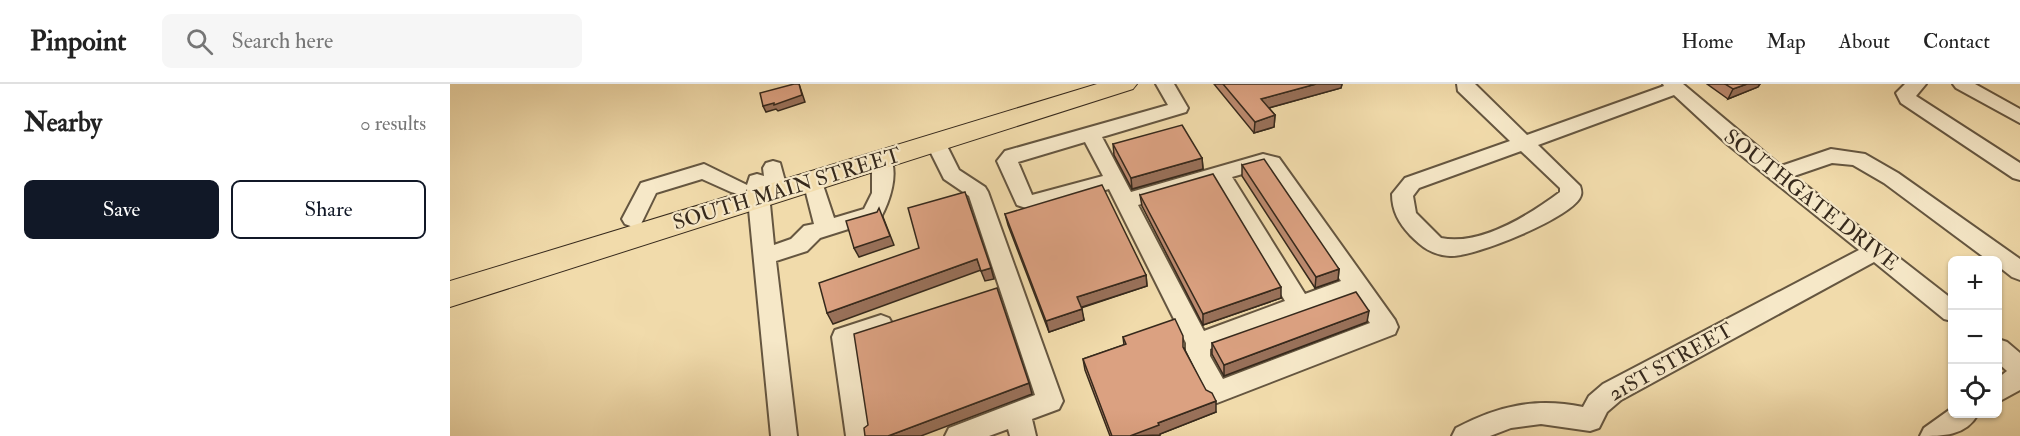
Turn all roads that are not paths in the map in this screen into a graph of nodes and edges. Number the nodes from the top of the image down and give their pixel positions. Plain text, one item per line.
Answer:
1 (1080, 84) edge
2 (1124, 84) edge
3 (1165, 84) edge
4 (1466, 84) edge
5 (1917, 84) edge
6 (1962, 84) edge
7 (1674, 86) edge
8 (2020, 117) edge
9 (1090, 134) junction
10 (936, 143) junction
11 (1523, 143) junction
12 (882, 160) junction
13 (2020, 173) edge
14 (1219, 174) junction
15 (1778, 174) junction
16 (1115, 180) junction
17 (813, 181) junction
18 (763, 183) junction
19 (1125, 201) junction
20 (826, 228) junction
21 (1876, 251) junction
22 (765, 256) junction
23 (2020, 271) edge
24 (450, 275) edge
25 (1357, 284) junction
26 (450, 294) edge
27 (1299, 304) junction
28 (1950, 310) edge
29 (899, 320) edge
30 (1198, 343) junction
31 (2002, 352) edge
32 (2020, 367) edge
33 (2020, 376) edge
34 (2002, 388) edge
35 (1959, 418) edge
36 (1020, 425) edge
37 (1596, 428) edge
38 (784, 436) edge
39 (859, 436) edge
40 (958, 436) edge
41 (1465, 436) edge
42 (1933, 436) edge

1 - 18 highway, SOUTH MAIN STREET
2 - 10 highway, SOUTH MAIN STREET
3 - 9 street
4 - 11 street
5 - 13 street
6 - 8 street
7 - 11 street
7 - 15 street, SOUTHGATE DRIVE
9 - 16 street
9 - 16 street
10 - 12 highway, SOUTH MAIN STREET
10 - 36 street
11 - 11 street
12 - 17 highway, SOUTH MAIN STREET
12 - 20 street
14 - 19 street
14 - 25 street
14 - 27 street
15 - 21 street, SOUTHGATE DRIVE
15 - 23 street
16 - 19 street
17 - 18 highway, SOUTH MAIN STREET
17 - 20 street
18 - 22 street
18 - 24 highway, SOUTH MAIN STREET
18 - 26 highway, SOUTH MAIN STREET
19 - 30 street
20 - 22 street
21 - 28 street, SOUTHGATE DRIVE
21 - 37 street, 21ST STREET
22 - 38 street
25 - 27 street
25 - 30 street
27 - 30 street
29 - 39 street
31 - 32 street
33 - 34 street
35 - 42 street
36 - 40 street
37 - 41 street, 21ST STREET

